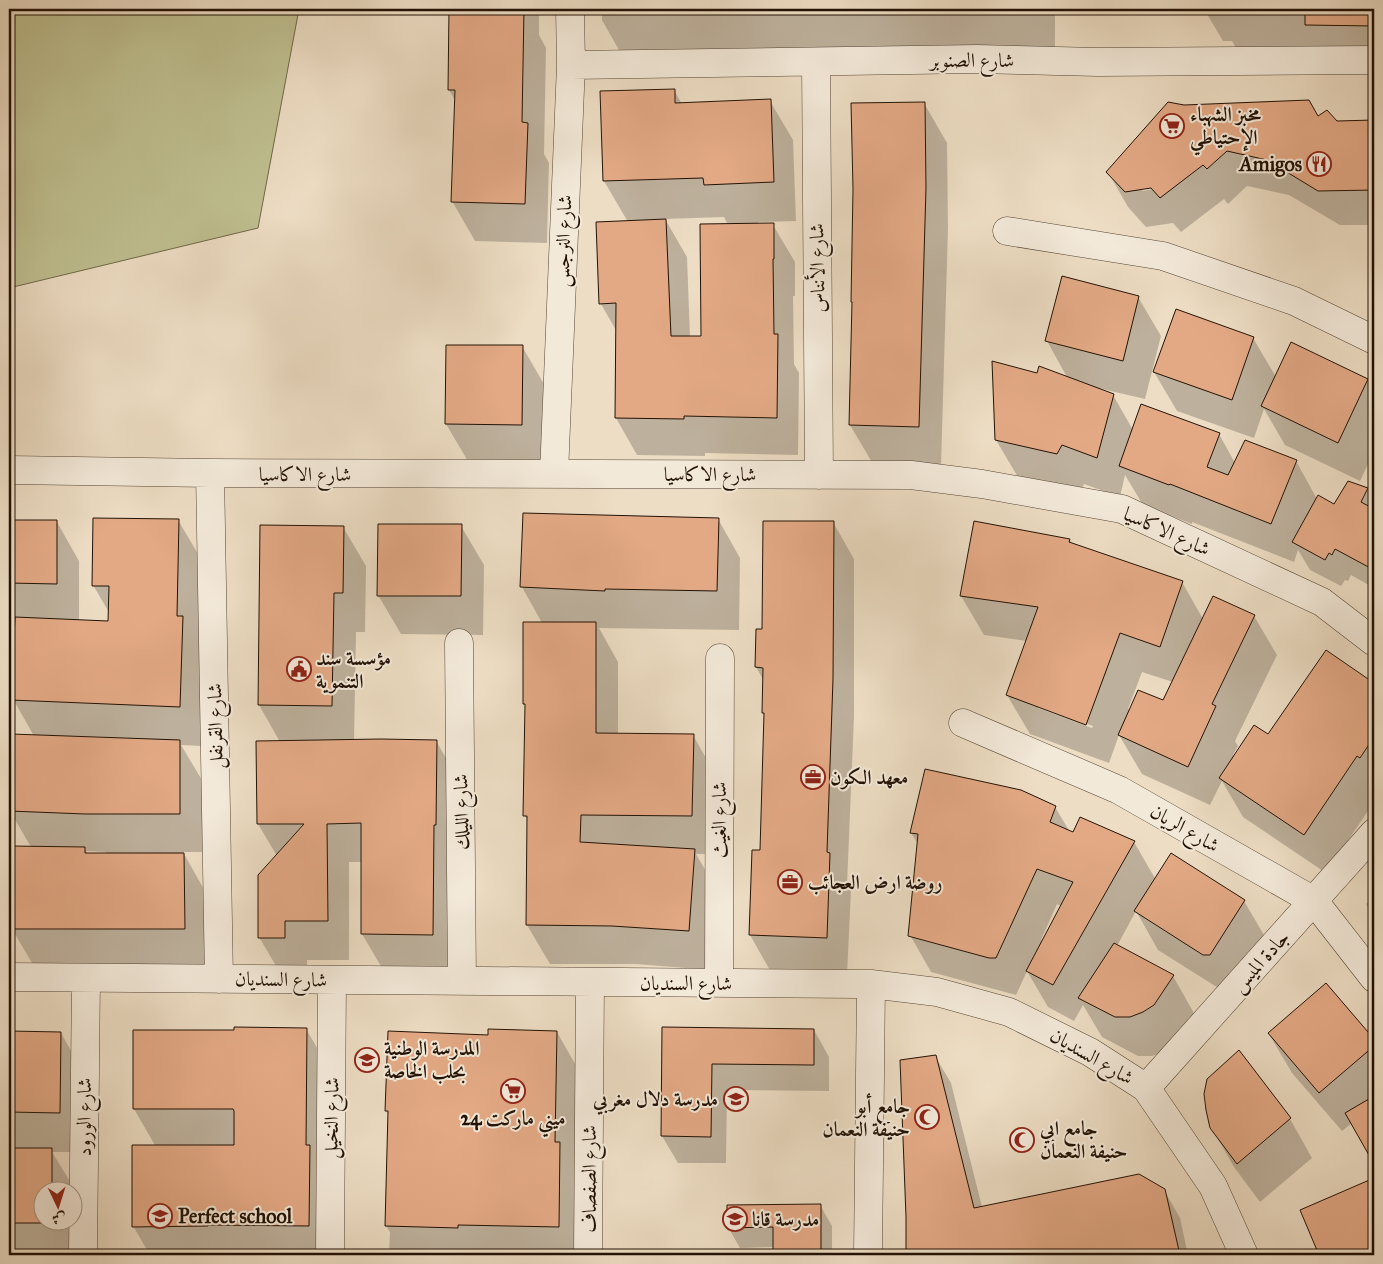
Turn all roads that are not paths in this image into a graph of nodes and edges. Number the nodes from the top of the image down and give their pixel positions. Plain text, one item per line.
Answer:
1 (570, 9) edge
2 (1374, 60) edge
3 (816, 62) junction
4 (571, 65) junction
5 (1007, 231) dead end
6 (1374, 340) edge
7 (9, 470) edge
8 (210, 474) junction
9 (554, 474) junction
10 (819, 475) junction
11 (1374, 642) edge
12 (459, 644) dead end
13 (720, 658) dead end
14 (963, 723) dead end
15 (1374, 833) edge
16 (1314, 901) junction
17 (9, 977) edge
18 (86, 978) junction
19 (1374, 978) edge
20 (219, 979) junction
21 (332, 980) junction
22 (462, 981) junction
23 (590, 982) junction
24 (719, 983) junction
25 (872, 984) junction
26 (1146, 1088) junction
27 (83, 1255) edge
28 (330, 1255) edge
29 (588, 1255) edge
30 (868, 1255) edge
31 (1244, 1255) edge

1 - 4 street, شارع النرجس
2 - 3 street, شارع الصنوبر
3 - 4 street, شارع الصنوبر
3 - 10 street, شارع الأنناس
4 - 9 street, شارع النرجس
5 - 6 street
7 - 8 street, شارع الاكاسيا
8 - 9 street, شارع الاكاسيا
8 - 20 street, شارع القرنفل
9 - 10 street, شارع الاكاسيا
10 - 11 street, شارع الاكاسيا
12 - 22 street, شارع الليلك
13 - 24 street, شارع الغيث
14 - 16 street, شارع الريان
15 - 16 street, جادة الميس
16 - 19 street, شارع الريان
16 - 26 street, جادة الميس
17 - 18 street, شارع السنديان
18 - 20 street, شارع السنديان
18 - 27 street, شارع الورود
20 - 21 street, شارع السنديان
21 - 22 street, شارع السنديان
21 - 28 street, شارع النخيل
22 - 23 street, شارع السنديان
23 - 24 street, شارع السنديان
23 - 29 street, شارع الصفصاف
24 - 25 street, شارع السنديان
25 - 26 street, شارع السنديان
25 - 30 street
26 - 31 street, شارع السنديان

